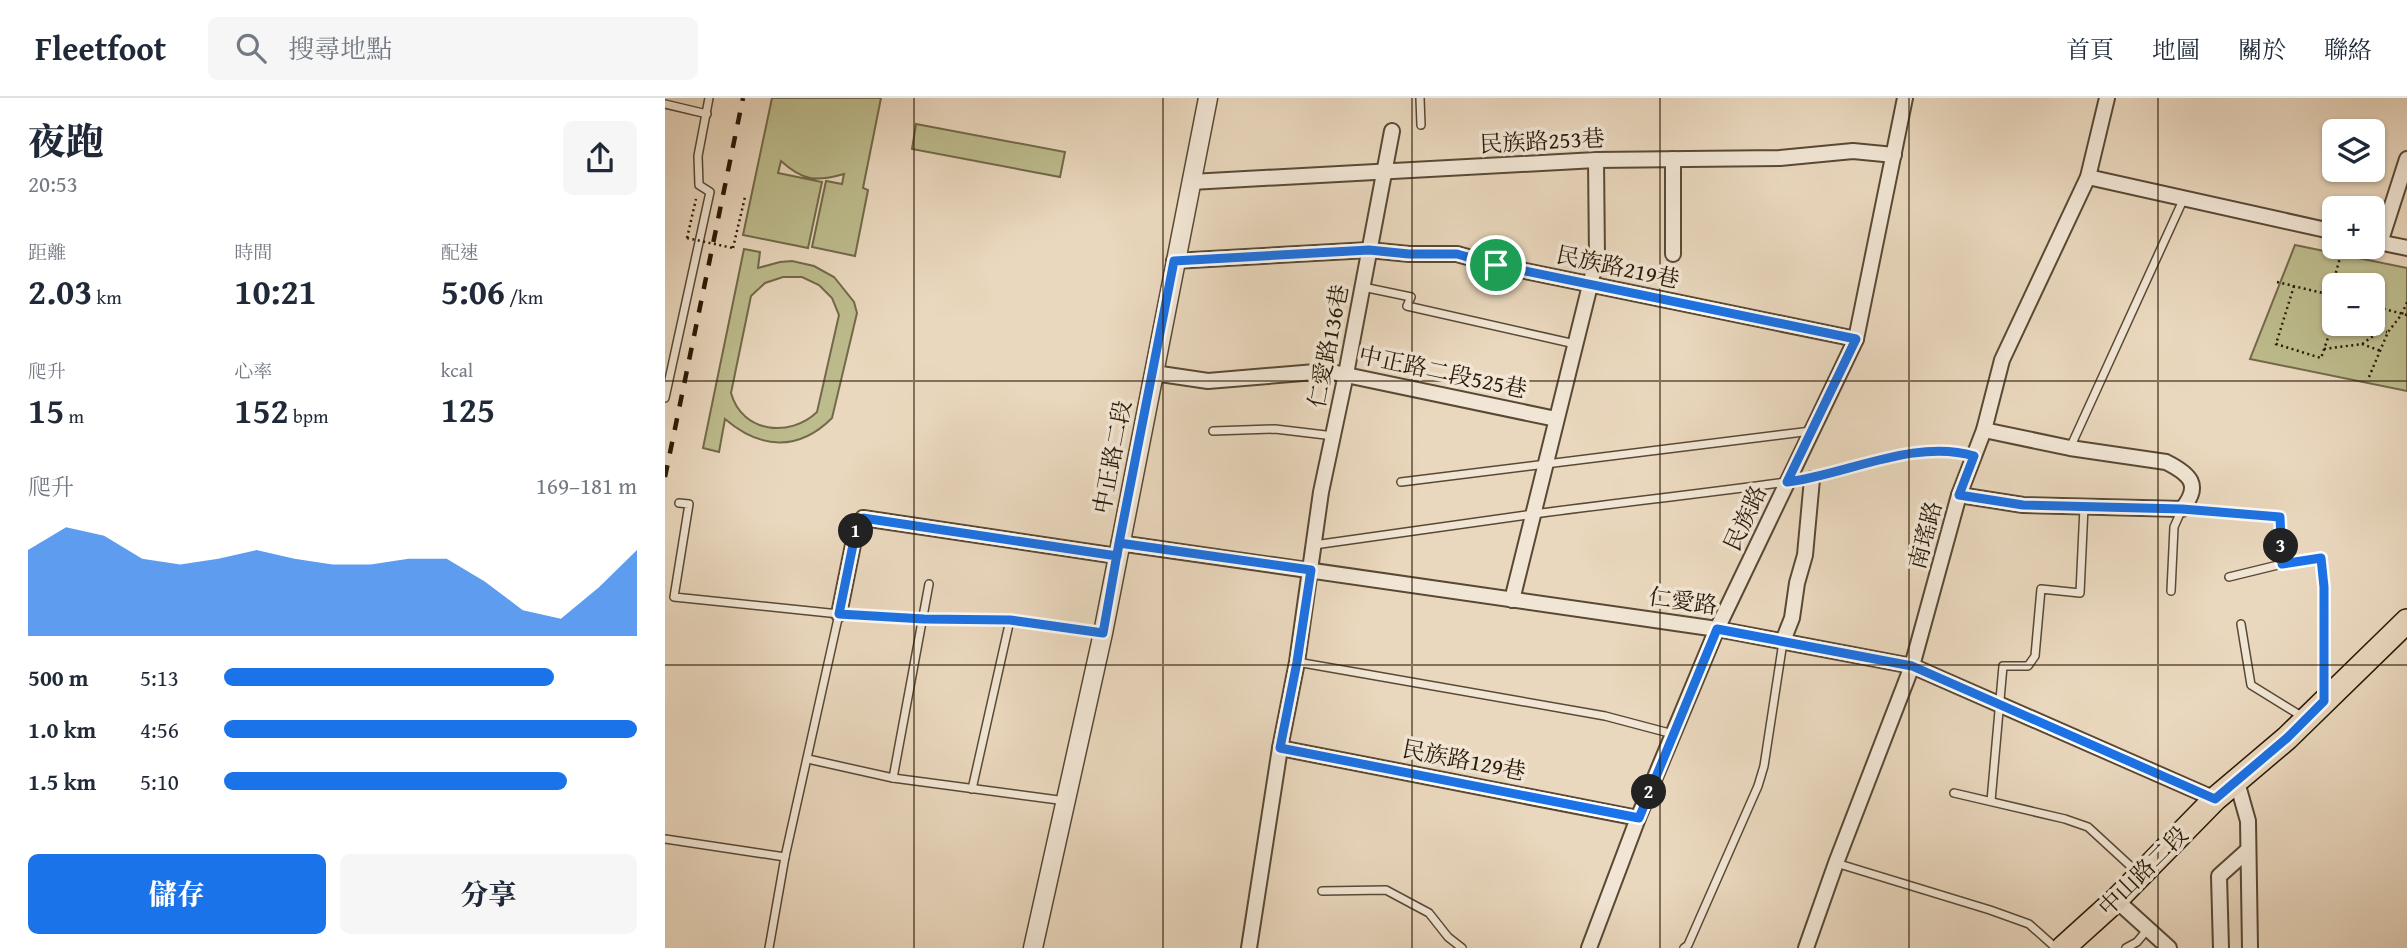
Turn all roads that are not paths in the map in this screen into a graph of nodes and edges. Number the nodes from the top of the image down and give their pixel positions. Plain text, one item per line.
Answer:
1 (709, 98) edge
2 (1207, 98) edge
3 (1419, 98) edge
4 (1905, 98) edge
5 (2108, 98) edge
6 (665, 104) edge
7 (707, 114) junction
8 (1421, 125) dead end
9 (1392, 131) dead end
10 (1894, 155) junction
11 (1673, 159) junction
12 (2407, 159) edge
13 (1596, 160) junction
14 (1382, 173) junction
15 (2088, 177) junction
16 (1191, 182) junction
17 (2184, 198) junction
18 (2385, 218) edge
19 (2322, 229) edge
20 (2385, 244) edge
21 (2407, 248) edge
22 (1369, 250) junction
23 (1673, 254) dead end
24 (1174, 261) junction
25 (1590, 284) junction
26 (1363, 287) junction
27 (1856, 339) junction
28 (1575, 344) junction
29 (1154, 373) junction
30 (1346, 374) junction
31 (665, 398) edge
32 (1556, 419) junction
33 (1984, 430) junction
34 (1213, 431) dead end
35 (1811, 431) junction
36 (1334, 436) junction
37 (2070, 448) junction
38 (1974, 456) junction
39 (1545, 464) junction
40 (1812, 479) junction
41 (1401, 482) dead end
42 (1787, 482) junction
43 (1959, 495) junction
44 (679, 502) dead end
45 (2084, 506) junction
46 (2182, 509) junction
47 (1533, 514) junction
48 (1314, 545) junction
49 (1118, 550) junction
50 (2282, 564) junction
51 (1311, 570) junction
52 (2229, 577) dead end
53 (929, 584) dead end
54 (2171, 591) dead end
55 (1511, 600) junction
56 (839, 614) junction
57 (924, 619) junction
58 (1010, 620) junction
59 (2407, 621) edge
60 (2241, 624) dead end
61 (1717, 629) junction
62 (1103, 633) junction
63 (1783, 641) junction
64 (1297, 662) junction
65 (1912, 666) junction
66 (2324, 701) junction
67 (2001, 704) junction
68 (2306, 719) junction
69 (1673, 734) junction
70 (1280, 748) junction
71 (808, 759) junction
72 (893, 778) junction
73 (2237, 782) junction
74 (972, 789) junction
75 (1954, 793) dead end
76 (2215, 799) junction
77 (1066, 801) junction
78 (1991, 802) junction
79 (1639, 818) junction
80 (665, 839) edge
81 (2248, 850) junction
82 (785, 857) junction
83 (1836, 863) junction
84 (2139, 874) junction
85 (1322, 891) dead end
86 (2116, 900) junction
87 (2147, 930) junction
88 (2136, 945) edge
89 (2067, 946) edge
90 (769, 948) edge
91 (1033, 948) edge
92 (1249, 948) edge
93 (1462, 948) edge
94 (1589, 948) edge
95 (1684, 948) edge
96 (1806, 948) edge
97 (2126, 948) edge
98 (2169, 948) edge
99 (2221, 948) edge
100 (2251, 948) edge

1 - 7 lane
2 - 16 street, 中正路二段
3 - 8 lane
4 - 10 street, 民族路
5 - 15 street, 南瑤路
6 - 7 lane
7 - 31 lane
9 - 14 street, 仁愛路136巷
10 - 11 street, 民族路253巷
10 - 27 street, 民族路
11 - 13 street, 民族路253巷
11 - 23 street
12 - 18 street
13 - 14 street, 民族路253巷
13 - 25 street
14 - 16 street, 民族路253巷
14 - 22 street, 仁愛路136巷
15 - 17 street
15 - 33 street, 南瑤路
16 - 24 street, 中正路二段
17 - 19 street
17 - 37 lane
20 - 21 street
22 - 24 street, 民族路219巷
22 - 25 street, 民族路219巷
22 - 26 street, 仁愛路136巷
24 - 29 street, 中正路二段
25 - 27 street, 民族路219巷
25 - 28 street
26 - 28 lane
26 - 30 street, 仁愛路136巷
27 - 35 street, 民族路
28 - 32 street
29 - 30 street, 中正路二段525巷
29 - 49 street, 中正路二段
30 - 32 street, 中正路二段525巷
30 - 36 street, 仁愛路136巷
32 - 39 street
33 - 37 street
33 - 38 street, 南瑤路
34 - 36 lane
35 - 39 lane
35 - 42 street, 民族路
36 - 48 street, 仁愛路136巷
37 - 46 street
38 - 40 lane
38 - 43 street, 南瑤路
39 - 41 lane
39 - 47 street
40 - 42 lane
40 - 63 street
42 - 47 lane
42 - 61 street, 民族路
43 - 45 street
43 - 65 street, 南瑤路
44 - 56 lane
45 - 46 street
45 - 67 lane
46 - 50 lane
46 - 54 lane
47 - 48 lane
47 - 55 street
48 - 51 street, 仁愛路136巷
49 - 51 street, 仁愛路
49 - 56 street, 仁愛路
49 - 62 street, 中正路二段
50 - 52 lane
50 - 66 lane
51 - 55 street, 仁愛路
51 - 64 street, 仁愛路136巷
53 - 57 lane
55 - 61 street, 仁愛路
56 - 57 lane
56 - 71 lane
57 - 58 lane
57 - 72 lane
58 - 62 lane
58 - 74 lane
59 - 66 main road, 中山路二段
60 - 68 lane
61 - 63 street, 仁愛路
61 - 69 street, 民族路
62 - 77 street, 中正路二段
63 - 65 street, 仁愛路
63 - 95 lane
64 - 69 lane
64 - 70 street, 仁愛路136巷
65 - 67 street, 仁愛路
65 - 83 street, 南瑤路
66 - 68 main road, 中山路二段
67 - 76 street, 仁愛路
67 - 78 lane
68 - 73 main road, 中山路二段
69 - 79 street, 民族路
70 - 79 street, 民族路129巷
70 - 92 street, 仁愛路136巷
71 - 72 lane
71 - 82 lane
72 - 74 lane
73 - 76 main road, 中山路二段
73 - 81 street
74 - 77 lane
75 - 78 lane
76 - 84 main road, 中山路二段
77 - 91 street, 中正路二段
78 - 84 lane
79 - 94 street, 民族路
80 - 82 lane
81 - 99 street
81 - 100 street
82 - 90 lane
83 - 89 lane
83 - 96 street, 南瑤路
84 - 86 main road, 中山路二段
85 - 93 lane
86 - 87 street
86 - 89 main road, 中山路二段
87 - 88 lane
87 - 98 street
88 - 97 lane

